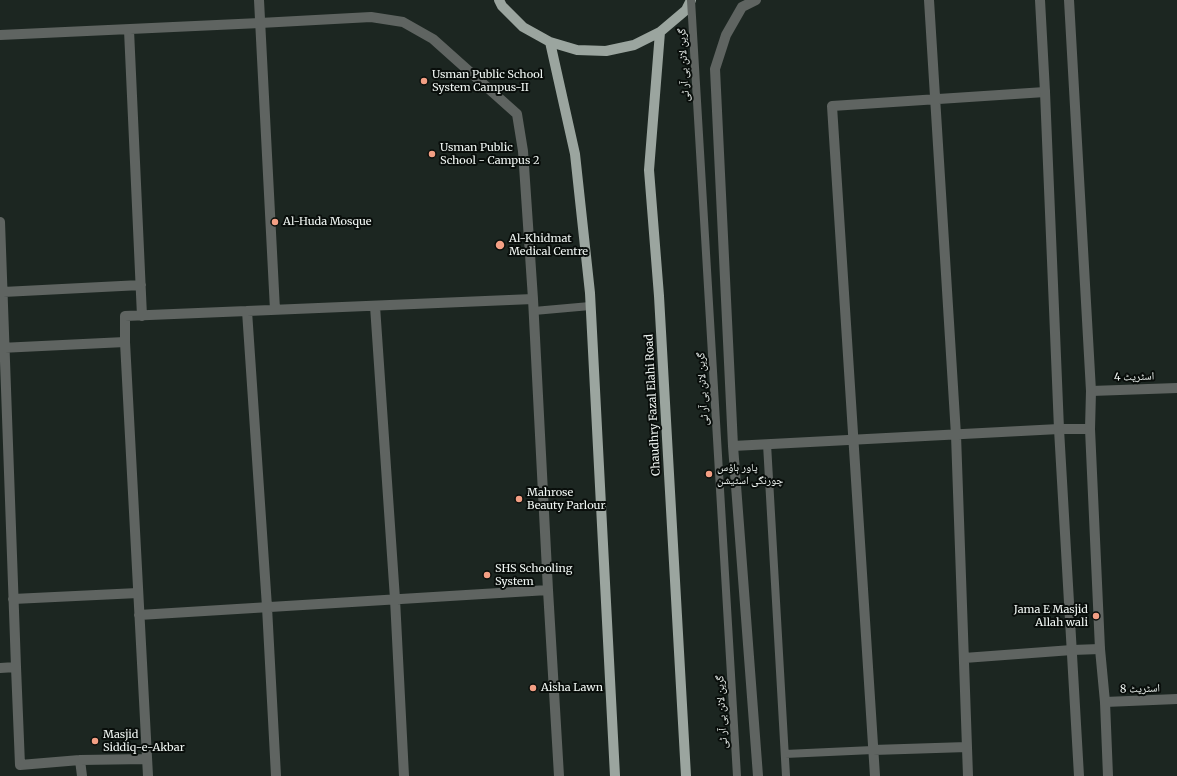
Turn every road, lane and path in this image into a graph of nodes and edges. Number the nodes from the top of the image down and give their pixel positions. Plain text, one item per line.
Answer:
1 (259, 0) edge
2 (499, 0) edge
3 (691, 0) edge
4 (756, 0) edge
5 (929, 0) edge
6 (1040, 0) edge
7 (1069, 0) edge
8 (260, 23) junction
9 (129, 30) junction
10 (660, 32) junction
11 (0, 35) edge
12 (550, 42) junction
13 (1045, 92) junction
14 (935, 100) junction
15 (0, 222) edge
16 (141, 285) junction
17 (3, 292) junction
18 (533, 299) junction
19 (375, 306) junction
20 (590, 306) junction
21 (275, 310) junction
22 (247, 311) junction
23 (534, 311) junction
24 (142, 316) junction
25 (126, 342) junction
26 (2, 348) edge
27 (1177, 388) edge
28 (1091, 391) junction
29 (1059, 429) junction
30 (1090, 429) junction
31 (956, 435) junction
32 (853, 440) junction
33 (767, 444) junction
34 (733, 446) junction
35 (548, 590) junction
36 (138, 593) junction
37 (13, 599) junction
38 (395, 599) junction
39 (267, 607) junction
40 (139, 615) junction
41 (1100, 649) junction
42 (1072, 650) junction
43 (964, 658) junction
44 (16, 667) junction
45 (0, 668) edge
46 (1177, 699) edge
47 (1105, 702) junction
48 (967, 747) junction
49 (873, 750) junction
50 (785, 754) junction
51 (147, 759) junction
52 (80, 760) junction
53 (82, 776) edge
54 (148, 776) edge
55 (276, 776) edge
56 (404, 776) edge
57 (559, 776) edge
58 (615, 776) edge
59 (686, 776) edge
60 (737, 776) edge
61 (758, 776) edge
62 (786, 776) edge
63 (875, 776) edge
64 (968, 776) edge
65 (1079, 776) edge
66 (1108, 776) edge

1 - 8 street
2 - 12 main road
3 - 10 main road
3 - 60 lane, گرین لائن بی آر ٹی, bridge
4 - 34 street
5 - 14 street
6 - 13 street
7 - 28 street
8 - 9 street
8 - 18 street
8 - 21 street
9 - 11 street
9 - 16 street
10 - 12 main road
10 - 59 main road, Chaudhry Fazal Elahi Road
12 - 20 main road
13 - 14 street
13 - 29 street
14 - 31 street
14 - 32 street
15 - 17 street
16 - 17 street
16 - 24 street
17 - 26 street
18 - 19 street
18 - 23 street
19 - 21 street
19 - 38 street
20 - 23 lane
20 - 58 main road
21 - 22 street
22 - 24 street
22 - 39 street
23 - 35 street
24 - 25 street
25 - 26 street
25 - 36 street
26 - 37 street
27 - 28 street, اسٹریٹ 4
28 - 30 street
29 - 30 street
29 - 31 street
29 - 42 street
30 - 41 street
31 - 32 street
31 - 43 street
32 - 33 street
32 - 49 street
33 - 34 street
33 - 50 lane
34 - 61 street
35 - 38 street
35 - 57 street
36 - 37 street
36 - 40 street
37 - 44 street
38 - 39 street
38 - 56 street
39 - 40 street
39 - 55 street
40 - 51 street
41 - 42 street
41 - 47 street
42 - 43 street
42 - 65 street
43 - 48 street
44 - 45 street
44 - 52 street
46 - 47 street, اسٹریٹ 8
47 - 66 street
48 - 49 street
48 - 64 street
49 - 50 lane
49 - 63 street
50 - 62 lane
51 - 52 street
51 - 54 street
52 - 53 street

